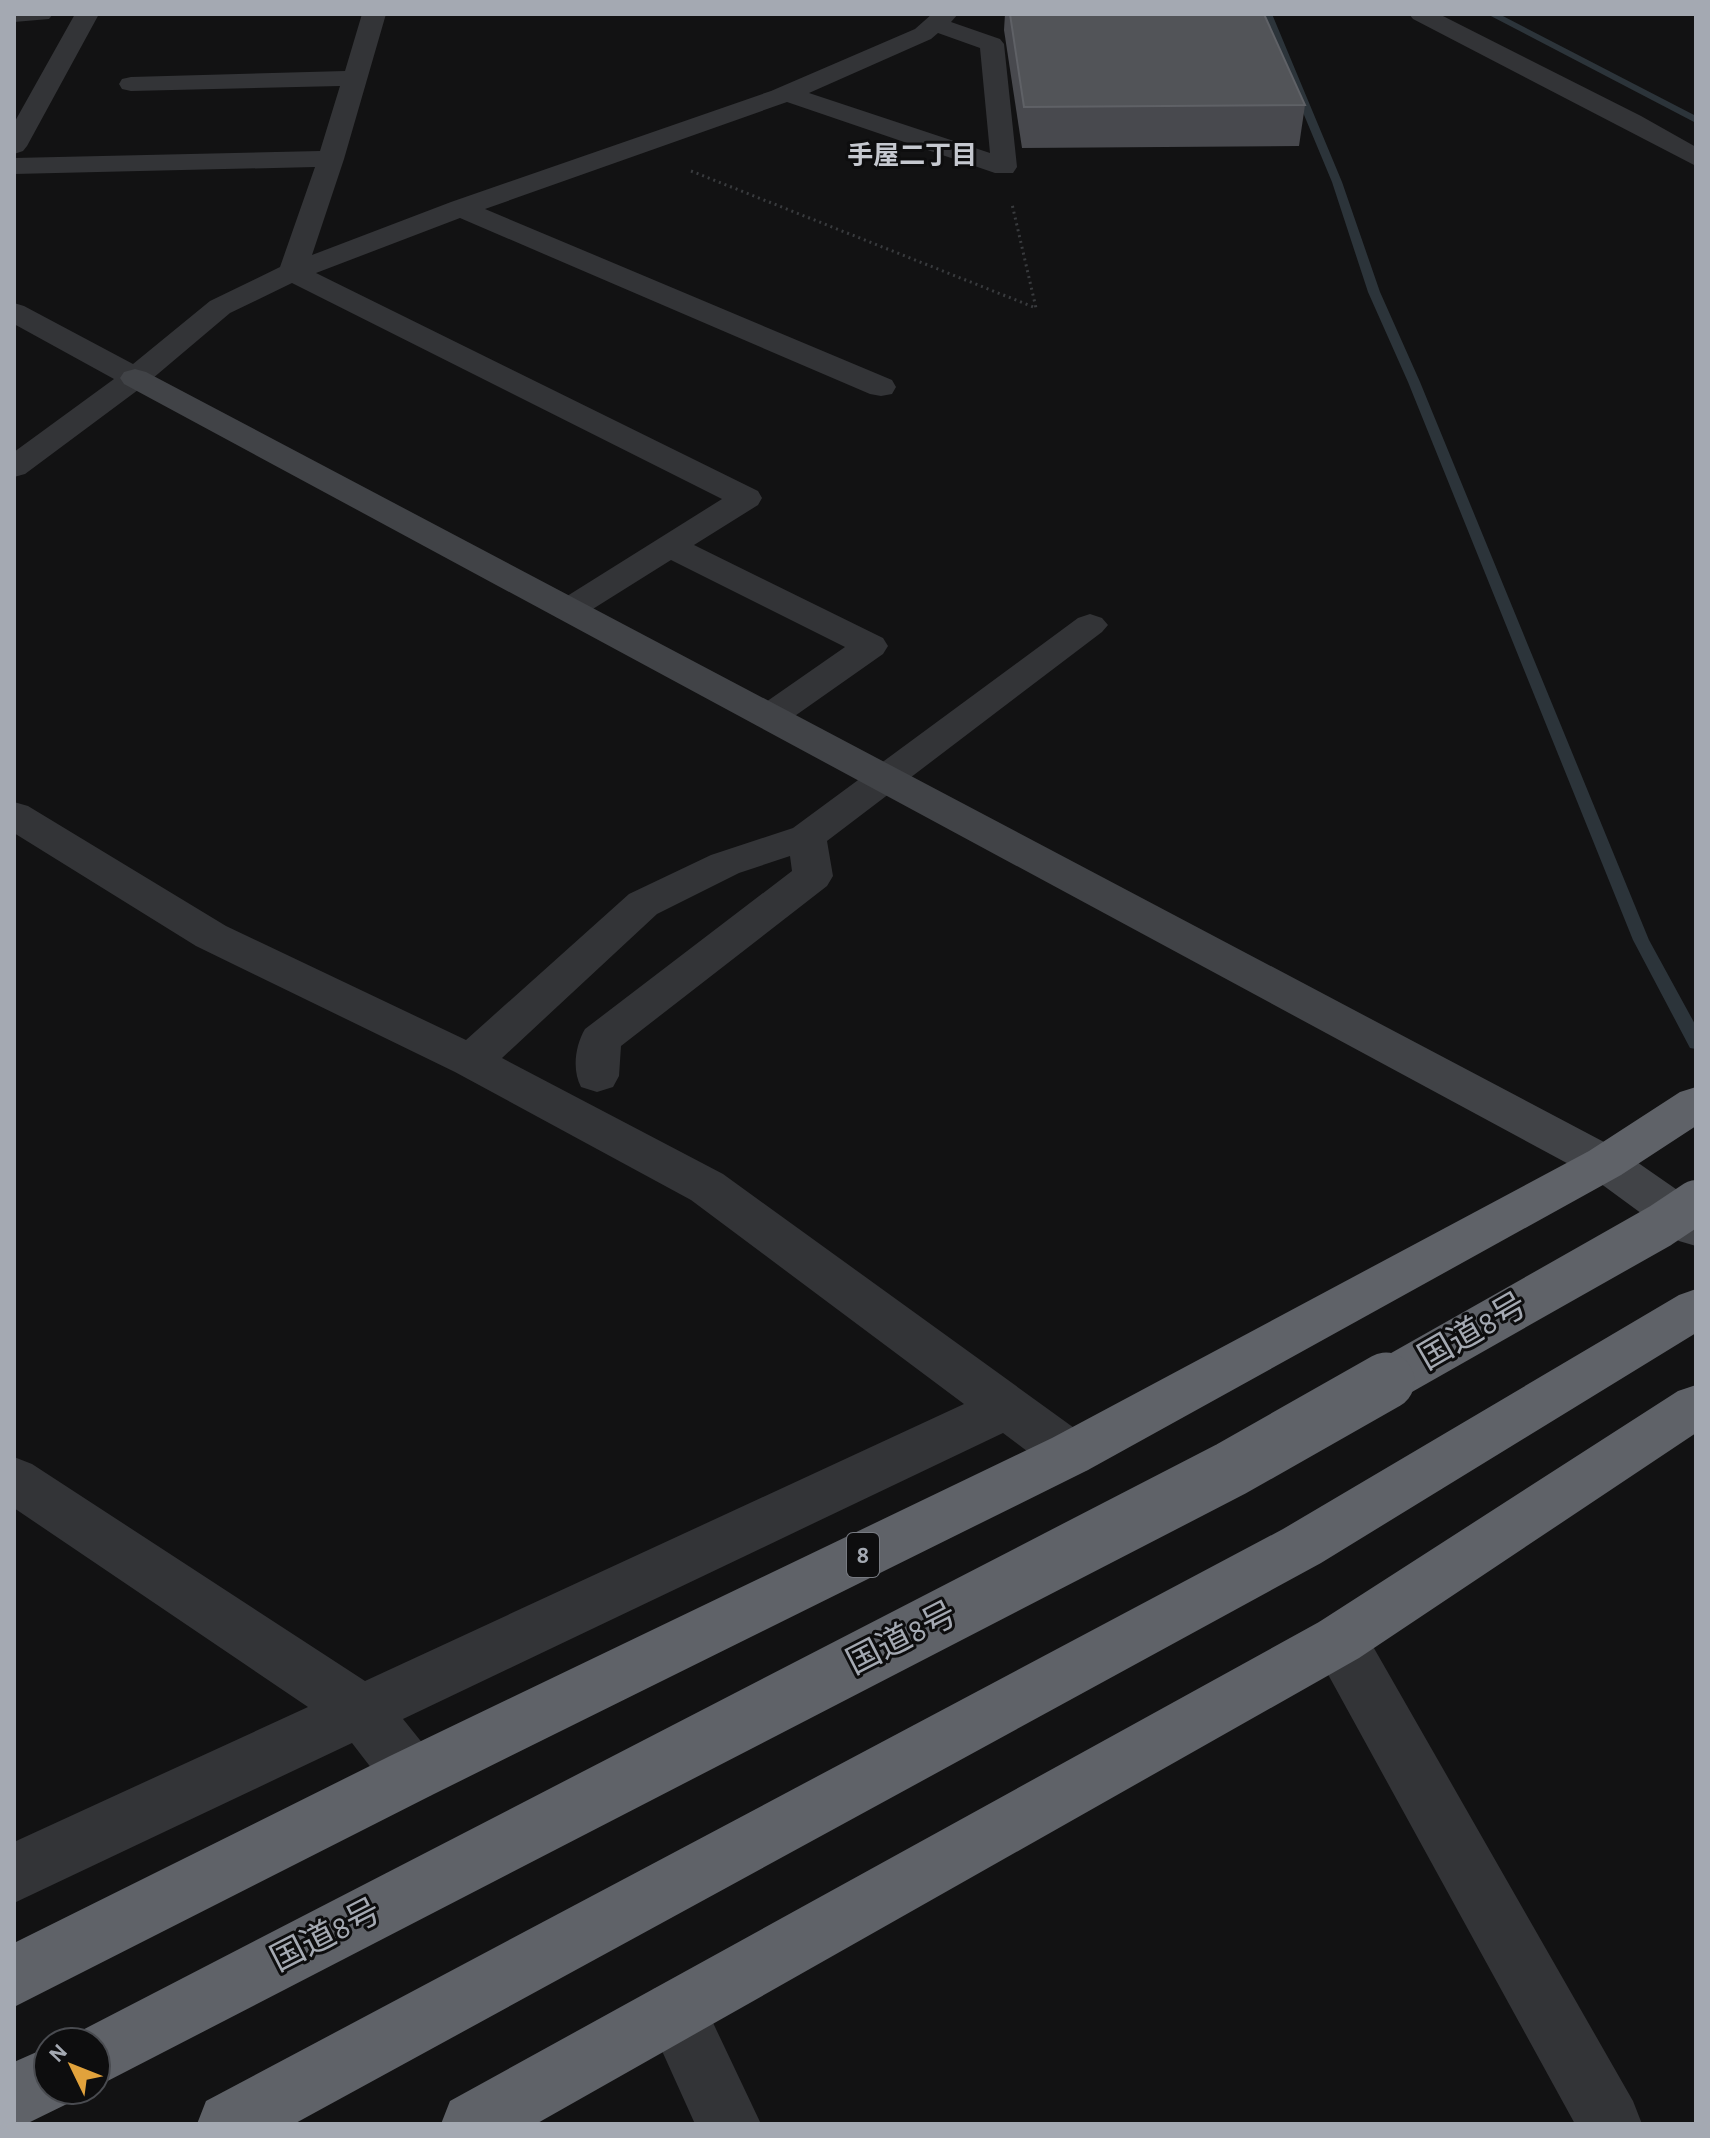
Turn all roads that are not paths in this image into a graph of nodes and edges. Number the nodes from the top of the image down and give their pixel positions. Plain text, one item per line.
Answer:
1 (41, 14) edge
2 (87, 14) edge
3 (374, 14) edge
4 (1421, 14) edge
5 (14, 15) edge
6 (940, 19) edge
7 (53, 75) junction
8 (355, 78) junction
9 (27, 79) dead end
10 (131, 84) dead end
11 (785, 93) junction
12 (14, 146) edge
13 (1696, 158) edge
14 (331, 159) junction
15 (14, 166) edge
16 (461, 208) junction
17 (292, 272) junction
18 (14, 312) edge
19 (135, 378) junction
20 (881, 387) dead end
21 (14, 467) edge
22 (670, 546) junction
23 (568, 610) junction
24 (1090, 625) dead end
25 (769, 717) junction
26 (885, 779) junction
27 (14, 815) edge
28 (807, 837) junction
29 (471, 1061) junction
30 (597, 1076) dead end
31 (1696, 1104) edge
32 (1605, 1163) junction
33 (1696, 1202) edge
34 (1696, 1228) edge
35 (1696, 1309) edge
36 (1696, 1406) edge
37 (1009, 1407) junction
38 (1070, 1454) junction
39 (14, 1480) edge
40 (1339, 1640) junction
41 (361, 1710) junction
42 (412, 1775) junction
43 (14, 1873) edge
44 (14, 1976) edge
45 (675, 2011) junction
46 (112, 2047) edge
47 (32, 2087) edge
48 (14, 2097) edge
49 (229, 2124) edge
50 (473, 2124) edge
51 (729, 2124) edge
52 (1610, 2124) edge

1 - 5 street
2 - 7 street
3 - 8 street
4 - 13 street
6 - 11 street
6 - 11 street
7 - 9 street
7 - 12 street
8 - 10 street
8 - 14 street
11 - 16 street
14 - 15 street
14 - 17 street
16 - 17 street
16 - 20 street
17 - 19 street
17 - 22 street
18 - 19 street
19 - 21 street
19 - 23 street
22 - 23 street
22 - 25 street
23 - 25 street
24 - 26 street
25 - 26 street
26 - 28 street
26 - 32 street
27 - 29 street
28 - 29 street
28 - 30 street
29 - 37 street
31 - 32 highway, 8
32 - 34 street
32 - 38 highway, 8
33 - 46 highway, 国道8号, bridge
35 - 49 highway
36 - 40 highway
37 - 38 street
37 - 41 street
38 - 42 highway, 8
39 - 41 street
40 - 45 highway
40 - 52 street
41 - 42 street
41 - 43 street
42 - 44 highway, 8
45 - 50 highway
45 - 51 street
47 - 48 highway

